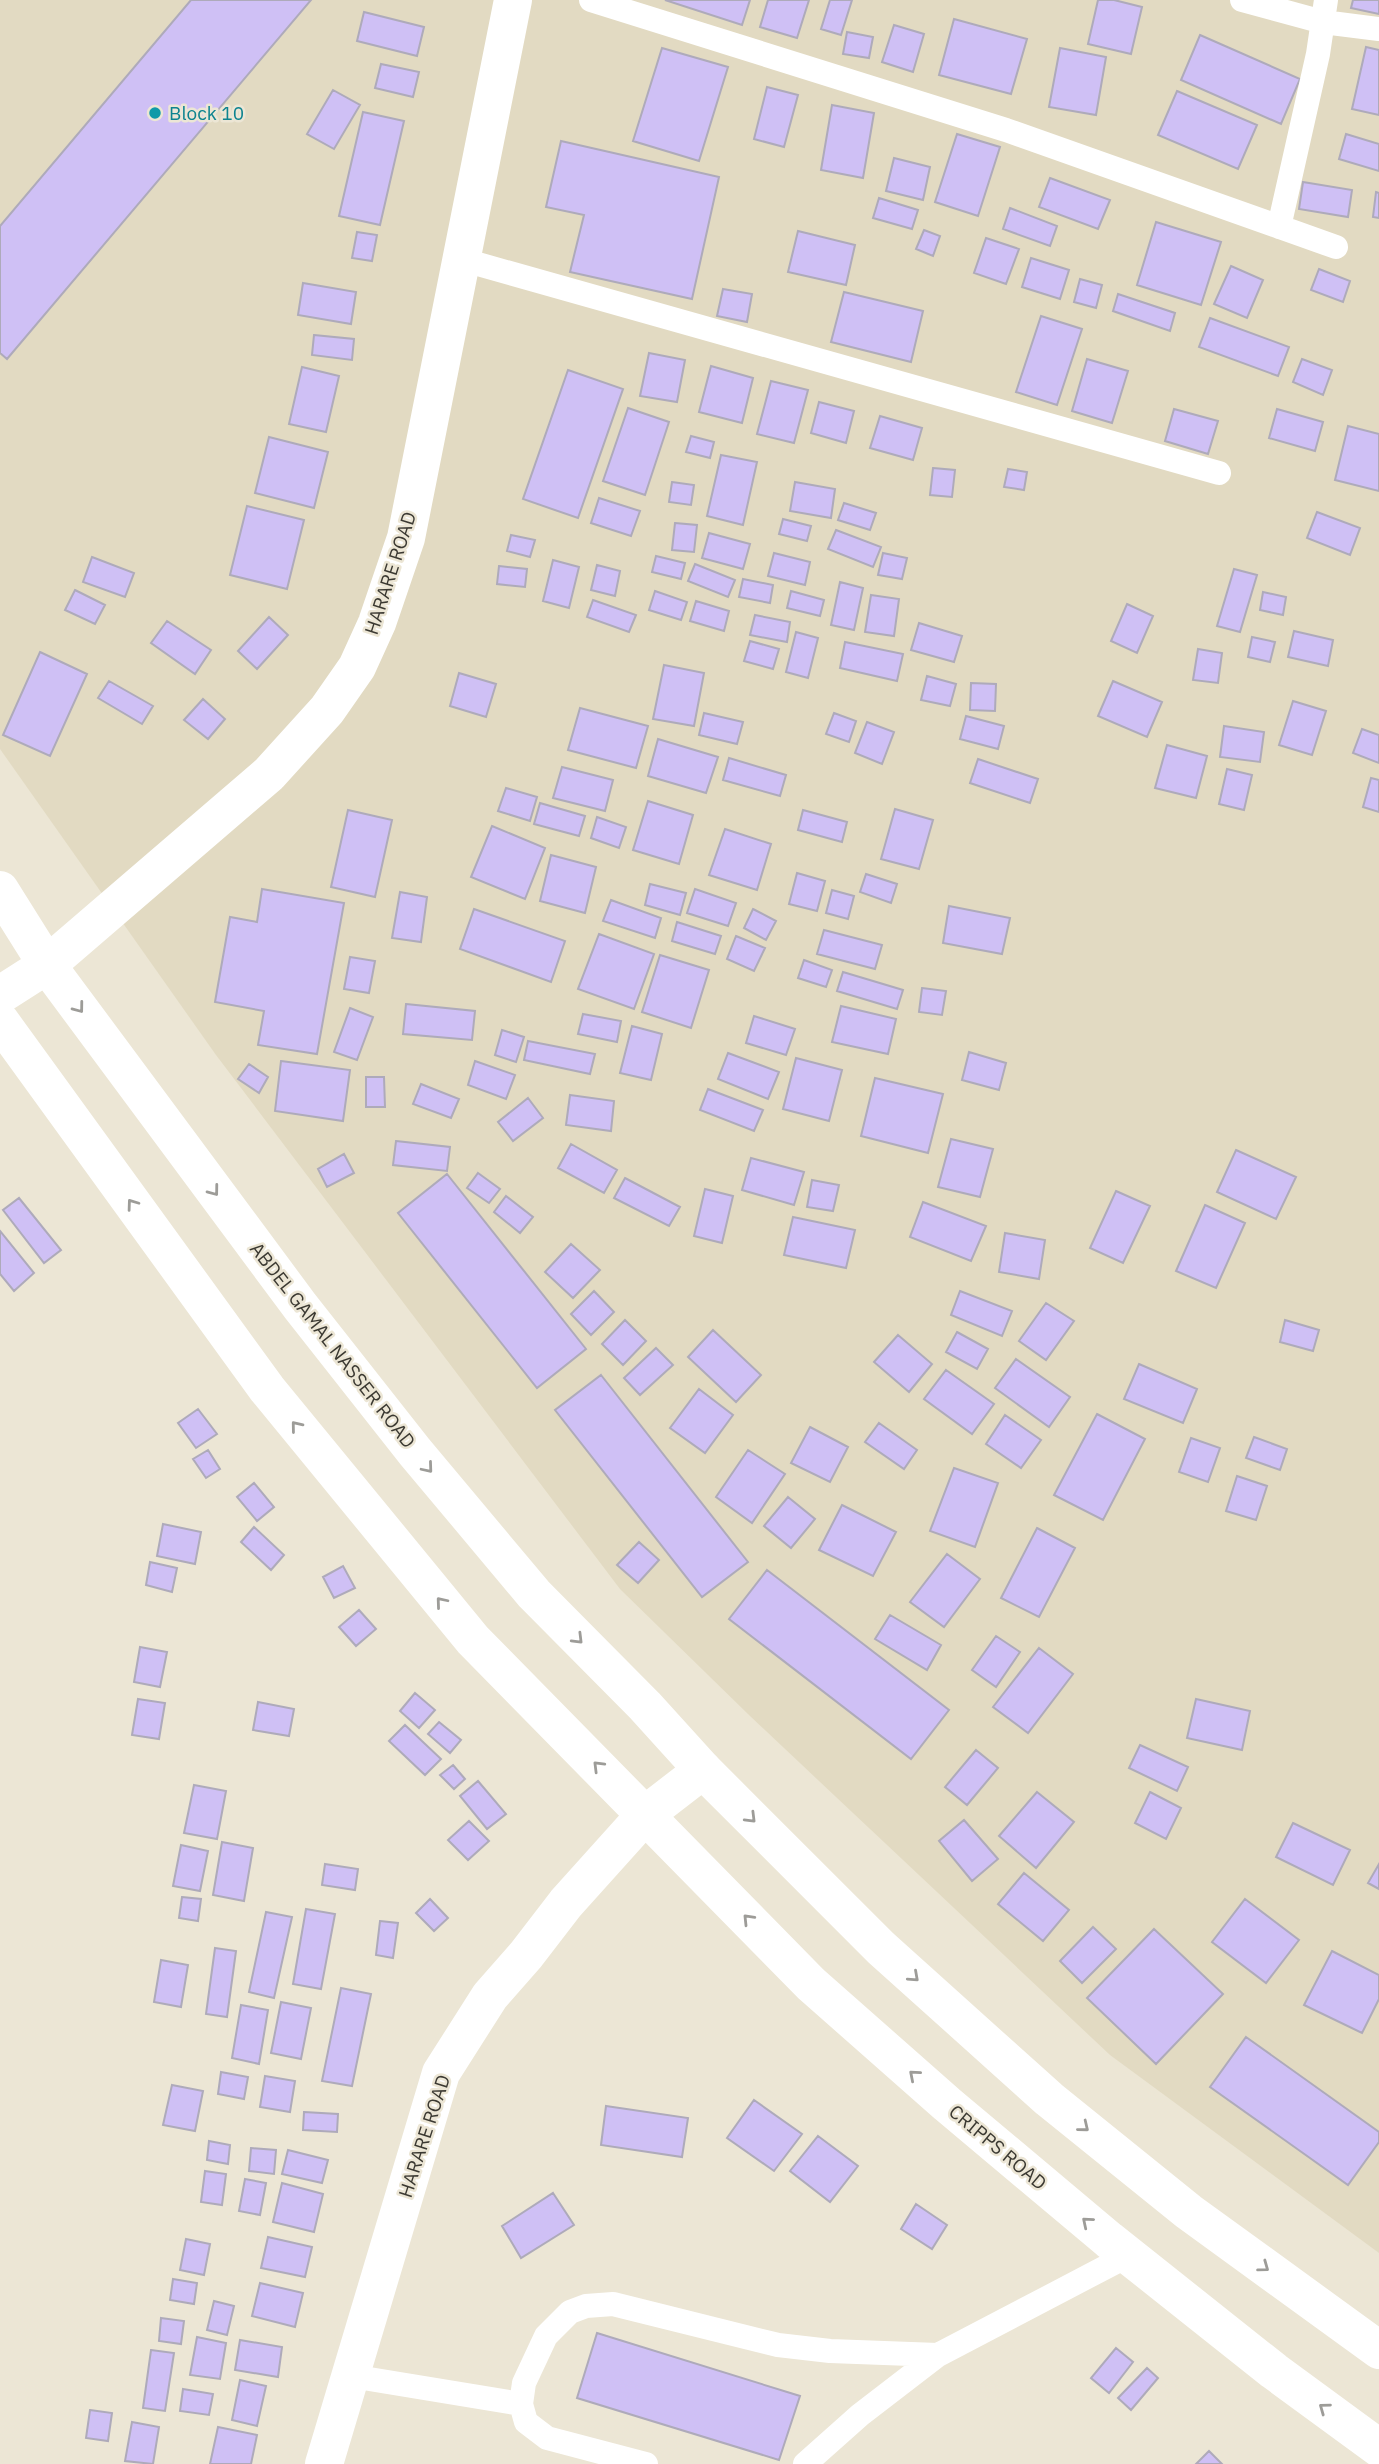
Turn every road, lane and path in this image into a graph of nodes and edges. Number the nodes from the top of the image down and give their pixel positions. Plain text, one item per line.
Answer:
1 (513, 0) edge
2 (591, 0) edge
3 (1242, 0) edge
4 (1324, 11) edge
5 (1379, 29) edge
6 (1279, 227) junction
7 (1336, 247) dead end
8 (460, 259) junction
9 (1219, 473) dead end
10 (0, 890) edge
11 (47, 965) junction
12 (0, 995) edge
13 (0, 1021) edge
14 (703, 1770) junction
15 (646, 1814) junction
16 (1129, 2255) junction
17 (1379, 2350) edge
18 (938, 2355) junction
19 (351, 2376) junction
20 (521, 2404) junction
21 (1379, 2448) edge
22 (324, 2464) edge
23 (646, 2464) edge
24 (805, 2464) edge

1 - 8 main road, HARARE ROAD
2 - 6 lane
3 - 4 lane
4 - 5 lane
4 - 6 lane
6 - 7 lane
8 - 9 lane
8 - 11 main road, HARARE ROAD
10 - 11 main road, ABDEL GAMAL NASSER ROAD
11 - 12 main road, HARARE ROAD
11 -> 14 main road, ABDEL GAMAL NASSER ROAD
15 -> 13 main road
14 - 15 main road, HARARE ROAD
14 -> 17 main road
16 -> 15 main road, CRIPPS ROAD
15 - 19 main road, HARARE ROAD
16 - 18 lane
21 -> 16 main road, CRIPPS ROAD
18 - 20 lane
18 - 24 lane
19 - 20 lane
19 - 22 main road, HARARE ROAD
20 - 23 lane

